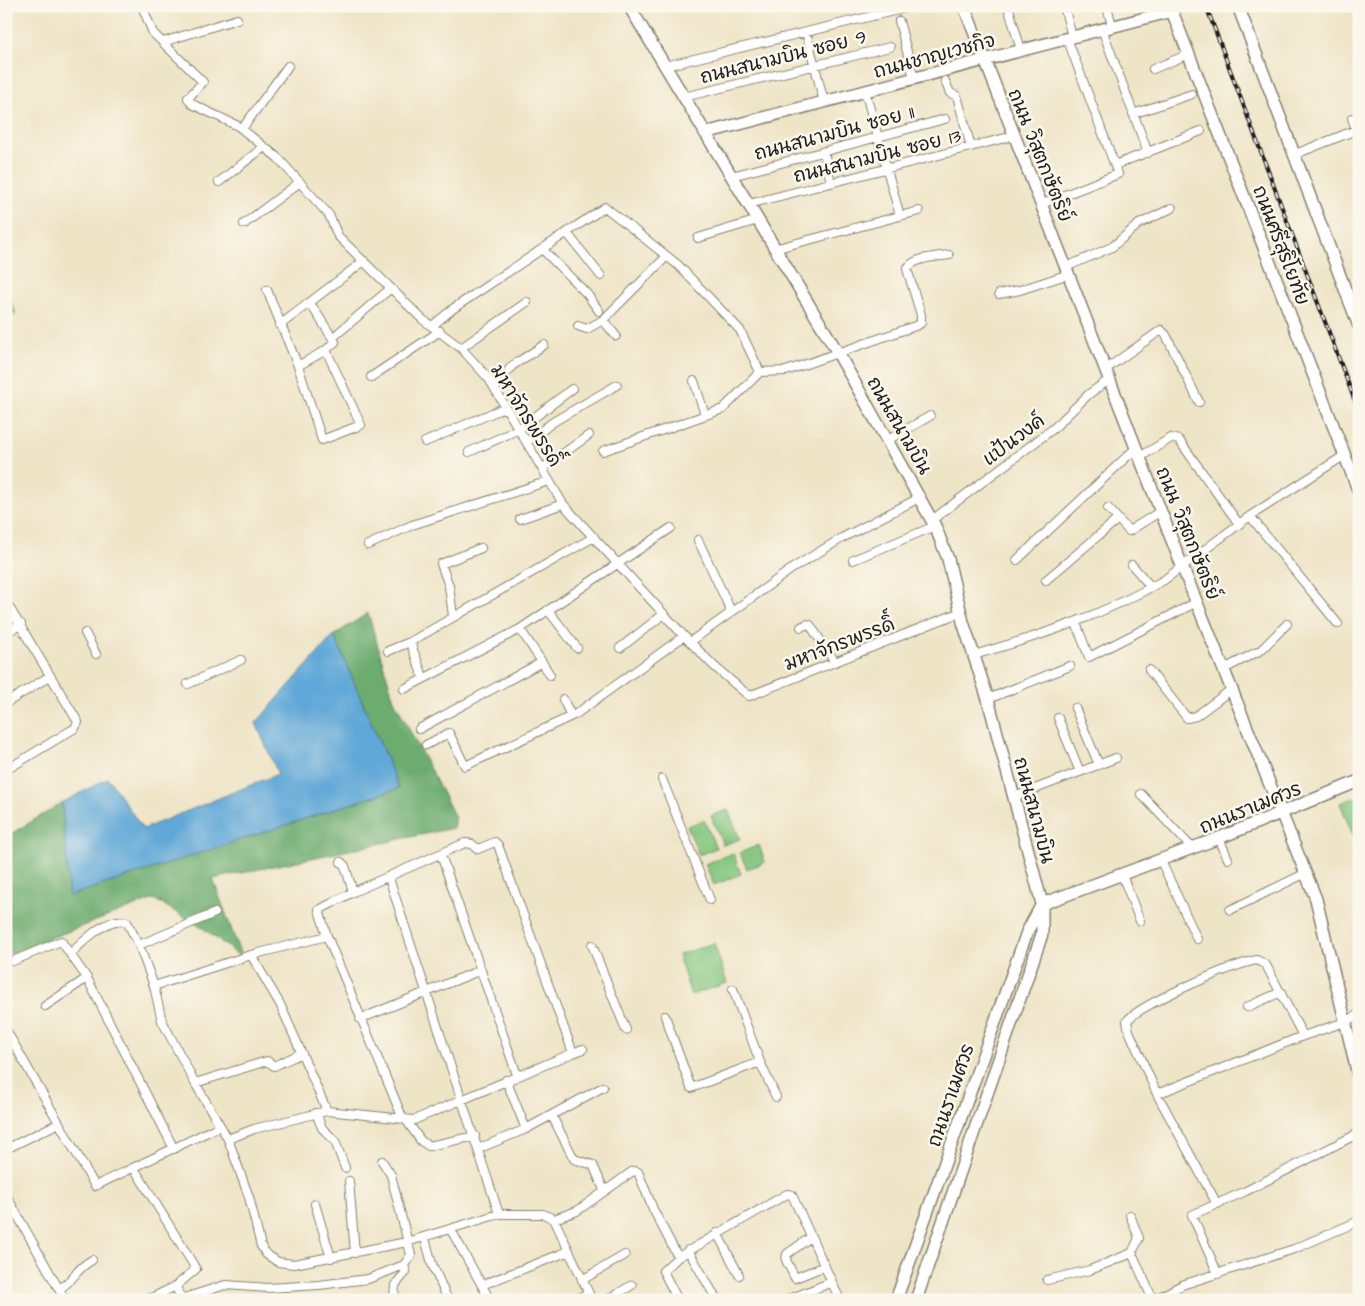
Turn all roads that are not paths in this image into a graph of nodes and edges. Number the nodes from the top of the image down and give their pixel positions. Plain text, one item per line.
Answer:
1 (142, 6) edge
2 (629, 6) edge
3 (914, 6) edge
4 (964, 6) edge
5 (1008, 6) edge
6 (1064, 6) edge
7 (1107, 6) edge
8 (1238, 6) edge
9 (1167, 9) edge
10 (237, 19) dead end
11 (899, 21) dead end
12 (1107, 28) junction
13 (806, 32) junction
14 (1070, 38) junction
15 (162, 42) junction
16 (890, 47) dead end
17 (1021, 50) junction
18 (1189, 54) junction
19 (985, 60) junction
20 (814, 65) junction
21 (288, 66) dead end
22 (665, 66) junction
23 (1153, 68) dead end
24 (914, 78) junction
25 (946, 81) dead end
26 (865, 91) junction
27 (1192, 94) dead end
28 (684, 97) junction
29 (824, 102) junction
30 (1134, 114) junction
31 (1352, 118) dead end
32 (945, 120) dead end
33 (242, 129) junction
34 (1201, 131) dead end
35 (705, 133) junction
36 (1013, 136) junction
37 (878, 137) junction
38 (264, 147) junction
39 (971, 147) junction
40 (824, 152) junction
41 (1148, 153) junction
42 (1293, 155) junction
43 (1115, 166) junction
44 (887, 169) junction
45 (732, 176) junction
46 (219, 182) dead end
47 (300, 182) junction
48 (831, 183) junction
49 (749, 204) junction
50 (1042, 204) junction
51 (1172, 208) dead end
52 (919, 211) dead end
53 (900, 216) junction
54 (758, 220) junction
55 (244, 224) dead end
56 (567, 233) junction
57 (698, 238) dead end
58 (774, 249) junction
59 (543, 250) junction
60 (949, 255) dead end
61 (667, 256) junction
62 (364, 261) junction
63 (1068, 270) junction
64 (601, 276) dead end
65 (391, 288) junction
66 (268, 290) dead end
67 (999, 294) dead end
68 (527, 302) dead end
69 (310, 303) junction
70 (600, 311) dead end
71 (602, 320) junction
72 (280, 325) junction
73 (432, 326) junction
74 (578, 326) dead end
75 (1359, 326) edge
76 (440, 332) junction
77 (338, 334) dead end
78 (616, 336) dead end
79 (544, 345) dead end
80 (461, 348) junction
81 (326, 350) junction
82 (838, 353) junction
83 (298, 366) junction
84 (760, 372) junction
85 (1108, 374) junction
86 (371, 377) dead end
87 (694, 381) dead end
88 (617, 385) dead end
89 (495, 388) junction
90 (572, 389) dead end
91 (1199, 402) dead end
92 (506, 407) junction
93 (705, 415) junction
94 (930, 416) dead end
95 (519, 429) junction
96 (589, 435) dead end
97 (888, 440) junction
98 (425, 442) dead end
99 (527, 442) junction
100 (603, 451) dead end
101 (469, 452) dead end
102 (1138, 453) junction
103 (1345, 456) junction
104 (542, 468) junction
105 (549, 481) junction
106 (1359, 492) edge
107 (921, 498) junction
108 (563, 504) junction
109 (1108, 508) dead end
110 (1161, 511) junction
111 (1250, 516) junction
112 (1118, 518) junction
113 (520, 519) dead end
114 (934, 523) junction
115 (1239, 524) junction
116 (671, 528) dead end
117 (594, 537) junction
118 (698, 540) dead end
119 (368, 546) dead end
120 (481, 548) dead end
121 (853, 560) dead end
122 (1016, 560) dead end
123 (618, 562) junction
124 (1132, 565) dead end
125 (1182, 566) junction
126 (1046, 580) dead end
127 (1151, 587) junction
128 (6, 602) edge
129 (1197, 602) junction
130 (548, 610) junction
131 (731, 611) junction
132 (961, 612) junction
133 (664, 614) junction
134 (453, 616) junction
135 (1076, 623) junction
136 (21, 624) junction
137 (1287, 624) dead end
138 (1338, 624) dead end
139 (801, 627) dead end
140 (520, 629) junction
141 (6, 633) edge
142 (85, 633) dead end
143 (684, 636) junction
144 (410, 642) junction
145 (690, 642) junction
146 (577, 648) dead end
147 (620, 648) dead end
148 (388, 651) dead end
149 (96, 654) dead end
150 (974, 655) junction
151 (241, 660) dead end
152 (542, 662) junction
153 (835, 662) junction
154 (1070, 666) dead end
155 (1224, 669) junction
156 (1149, 670) dead end
157 (422, 674) dead end
158 (550, 675) dead end
159 (50, 676) junction
160 (188, 684) dead end
161 (404, 689) dead end
162 (1232, 690) junction
163 (563, 699) dead end
164 (988, 699) junction
165 (6, 703) edge
166 (1075, 708) dead end
167 (571, 716) junction
168 (1058, 718) dead end
169 (420, 728) dead end
170 (426, 744) dead end
171 (1116, 758) dead end
172 (1099, 765) junction
173 (6, 770) edge
174 (1080, 772) junction
175 (662, 779) dead end
176 (1359, 781) edge
177 (1140, 794) dead end
178 (1014, 797) junction
179 (1281, 812) junction
180 (1219, 838) junction
181 (1193, 849) junction
182 (441, 855) junction
183 (1228, 859) dead end
184 (1160, 861) junction
185 (341, 862) dead end
186 (1306, 873) junction
187 (1122, 875) junction
188 (389, 878) junction
189 (353, 892) junction
190 (710, 900) dead end
191 (1042, 904) junction
192 (1230, 910) dead end
193 (215, 913) dead end
194 (1140, 921) dead end
195 (327, 936) junction
196 (1197, 939) dead end
197 (139, 945) junction
198 (592, 945) dead end
199 (70, 954) junction
200 (251, 955) junction
201 (13, 961) dead end
202 (481, 970) junction
203 (87, 978) junction
204 (154, 986) junction
205 (733, 989) dead end
206 (426, 992) junction
207 (1281, 992) junction
208 (45, 1006) dead end
209 (1248, 1007) dead end
210 (1359, 1014) edge
211 (665, 1016) dead end
212 (360, 1019) junction
213 (1345, 1022) junction
214 (6, 1030) edge
215 (626, 1030) dead end
216 (1303, 1036) junction
217 (988, 1038) junction
218 (1006, 1044) junction
219 (583, 1049) dead end
220 (302, 1053) junction
221 (573, 1053) junction
222 (760, 1062) junction
223 (517, 1075) junction
224 (1359, 1079) edge
225 (506, 1080) junction
226 (195, 1083) junction
227 (602, 1088) dead end
228 (1157, 1094) junction
229 (776, 1097) dead end
230 (462, 1098) junction
231 (327, 1111) junction
232 (316, 1113) junction
233 (552, 1116) junction
234 (404, 1119) junction
235 (59, 1123) junction
236 (220, 1126) junction
237 (526, 1129) junction
238 (1359, 1133) edge
239 (475, 1136) junction
240 (228, 1139) junction
241 (174, 1148) junction
242 (480, 1148) junction
243 (6, 1149) edge
244 (382, 1161) dead end
245 (134, 1168) junction
246 (345, 1168) dead end
247 (350, 1181) dead end
248 (604, 1190) junction
249 (6, 1195) edge
250 (315, 1204) dead end
251 (1217, 1204) junction
252 (500, 1214) junction
253 (1130, 1215) dead end
254 (554, 1219) junction
255 (1359, 1221) edge
256 (451, 1230) junction
257 (717, 1233) junction
258 (811, 1237) junction
259 (426, 1238) junction
260 (407, 1242) junction
261 (569, 1250) junction
262 (688, 1250) junction
263 (355, 1253) junction
264 (1132, 1253) junction
265 (625, 1255) dead end
266 (678, 1257) junction
267 (331, 1258) junction
268 (92, 1260) dead end
269 (404, 1265) junction
270 (825, 1266) junction
271 (739, 1274) dead end
272 (1218, 1274) junction
273 (582, 1280) junction
274 (1047, 1280) dead end
275 (832, 1282) junction
276 (482, 1285) junction
277 (632, 1285) dead end
278 (176, 1286) junction
279 (60, 1289) junction
280 (590, 1297) edge
281 (181, 1299) edge
282 (65, 1300) edge
283 (147, 1300) edge
284 (394, 1300) edge
285 (448, 1300) edge
286 (490, 1300) edge
287 (575, 1300) edge
288 (606, 1300) edge
289 (678, 1300) edge
290 (717, 1300) edge
291 (787, 1300) edge
292 (840, 1300) edge
293 (896, 1300) edge
294 (916, 1300) edge
295 (1153, 1300) edge

1 - 15 street, มหาจักรพรรดิ์
2 - 22 street, ถนนสนามบิน
3 - 13 street
4 - 19 street, ถนน วิสุตกษัตริย์
5 - 17 street
6 - 14 street
7 - 12 street
8 - 42 street
9 - 12 street, ถนนชาญเวชกิจ
9 - 18 street, ถนนศรีสุริโยทัย
10 - 15 street
11 - 24 street
12 - 14 street, ถนนชาญเวชกิจ
12 - 30 street
13 - 20 street
13 - 22 street
14 - 17 street, ถนนชาญเวชกิจ
14 - 43 street
15 - 33 street, มหาจักรพรรดิ์
16 - 20 street, ถนนสนามบิน ซอย 9
17 - 19 street, ถนนชาญเวชกิจ
18 - 23 street
18 - 103 street, ถนนศรีสุริโยทัย
19 - 24 street, ถนนชาญเวชกิจ
19 - 36 street, ถนน วิสุตกษัตริย์
20 - 28 street, ถนนสนามบิน ซอย 9
20 - 29 street
21 - 33 street
22 - 28 street, ถนนสนามบิน
24 - 26 street, ถนนชาญเวชกิจ
25 - 39 street
26 - 29 street, ถนนชาญเวชกิจ
26 - 37 street
27 - 30 street
28 - 35 street, ถนนสนามบิน
29 - 35 street, ถนนชาญเวชกิจ
30 - 41 street
31 - 42 street
32 - 37 street, ถนนสนามบิน ซอย 11
33 - 38 street, มหาจักรพรรดิ์
34 - 41 street
35 - 45 street, ถนนสนามบิน
36 - 39 street, ถนนสนามบิน ซอย 13
36 - 50 street, ถนน วิสุตกษัตริย์
37 - 40 street, ถนนสนามบิน ซอย 11
37 - 44 street
38 - 46 street
38 - 47 street, มหาจักรพรรดิ์
39 - 44 street, ถนนสนามบิน ซอย 13
40 - 45 street, ถนนสนามบิน ซอย 11
40 - 48 street
41 - 43 street
42 - 75 street
43 - 50 street
44 - 48 street, ถนนสนามบิน ซอย 13
44 - 53 street
45 - 49 street, ถนนสนามบิน
47 - 55 street
47 - 62 street, มหาจักรพรรดิ์
48 - 49 street, ถนนสนามบิน ซอย 13
49 - 54 street, ถนนสนามบิน
50 - 63 street, ถนน วิสุตกษัตริย์
51 - 63 street
52 - 53 street
53 - 58 street
54 - 57 street
54 - 58 street, ถนนสนามบิน
56 - 59 street
56 - 61 street
56 - 64 street
58 - 82 street, ถนนสนามบิน
59 - 70 street
59 - 73 street
60 - 82 street
61 - 71 street
61 - 84 street
62 - 65 street, มหาจักรพรรดิ์
62 - 69 street
63 - 67 street
63 - 85 street, ถนน วิสุตกษัตริย์
65 - 73 street, มหาจักรพรรดิ์
65 - 77 street
66 - 72 street
68 - 80 street
69 - 72 street
69 - 81 street
71 - 74 street
71 - 78 street
72 - 83 street
73 - 76 street, มหาจักรพรรดิ์
76 - 80 street, มหาจักรพรรดิ์
76 - 86 street
79 - 89 street
80 - 89 street, มหาจักรพรรดิ์
81 - 83 street
81 - 83 street
82 - 84 street
82 - 97 street, ถนนสนามบิน
84 - 93 street
85 - 91 street, แป้นวงค์
85 - 102 street, ถนน วิสุตกษัตริย์
85 - 114 street, แป้นวงค์
87 - 93 street
88 - 99 street
89 - 92 street, มหาจักรพรรดิ์
90 - 95 street
92 - 95 street, มหาจักรพรรดิ์
92 - 98 street
93 - 100 street
94 - 97 street
95 - 99 street, มหาจักรพรรดิ์
95 - 101 street
96 - 104 street
97 - 107 street, ถนนสนามบิน
99 - 104 street, มหาจักรพรรดิ์
102 - 110 street, ถนน วิสุตกษัตริย์
102 - 115 street
102 - 122 street
103 - 106 street, ถนนศรีสุริโยทัย
103 - 111 street
104 - 105 street, มหาจักรพรรดิ์
105 - 108 street, มหาจักรพรรดิ์
105 - 119 street
107 - 114 street, ถนนสนามบิน
107 - 131 street
108 - 113 street
108 - 117 street, มหาจักรพรรดิ์
109 - 112 street
110 - 112 street
110 - 125 street, ถนน วิสุตกษัตริย์
111 - 115 street
111 - 138 street
112 - 126 street
114 - 121 street, แป้นวงค์
114 - 132 street, ถนนสนามบิน
115 - 125 street
116 - 123 street
117 - 123 street, มหาจักรพรรดิ์
117 - 134 street
118 - 131 street
120 - 134 street
123 - 130 street
123 - 133 street, มหาจักรพรรดิ์
124 - 127 street
125 - 127 street
125 - 129 street, ถนน วิสุตกษัตริย์
127 - 135 street
128 - 136 street
129 - 135 street
129 - 155 street, ถนน วิสุตกษัตริย์
130 - 140 street
130 - 146 street
131 - 145 street
132 - 150 street, ถนนสนามบิน
132 - 153 street, มหาจักรพรรดิ์
133 - 143 street, มหาจักรพรรดิ์
133 - 147 street
134 - 144 street
135 - 150 street
136 - 141 street
136 - 159 street
137 - 155 street
139 - 153 street
140 - 152 street
140 - 161 street
142 - 149 street
143 - 145 street, มหาจักรพรรดิ์
143 - 167 street
144 - 148 street
144 - 157 street
145 - 153 street, มหาจักรพรรดิ์
150 - 164 street, ถนนสนามบิน
151 - 160 street
152 - 158 street
152 - 169 street
154 - 164 street
155 - 162 street, ถนน วิสุตกษัตริย์
156 - 162 street
159 - 165 street
159 - 173 street
162 - 179 street, ถนน วิสุตกษัตริย์
163 - 167 street
164 - 178 street, ถนนสนามบิน
166 - 172 street
167 - 170 street
168 - 174 street
171 - 172 street
172 - 174 street
174 - 178 street
175 - 190 street
176 - 179 street, ถนนราเมศวร
177 - 181 street
178 - 191 street, ถนนสนามบิน
179 - 180 street, ถนนราเมศวร
179 - 186 street, ถนน วิสุตกษัตริย์
180 - 181 street, ถนนราเมศวร
180 - 183 street
181 - 184 street, ถนนราเมศวร
182 - 188 street
182 - 202 street
182 - 221 street
184 - 187 street, ถนนราเมศวร
184 - 196 street
185 - 189 street
186 - 192 street
186 - 213 street, ถนน วิสุตกษัตริย์
187 - 191 street, ถนนราเมศวร
187 - 194 street
188 - 189 street
188 - 206 street
189 - 195 street
191 - 217 street, ถนนราเมศวร
191 - 218 street, ถนนราเมศวร
193 - 197 street
195 - 200 street
195 - 212 street
197 - 199 street
197 - 204 street
198 - 215 street
199 - 201 street
199 - 203 street
200 - 204 street
200 - 220 street
202 - 206 street
202 - 223 street
203 - 208 street
203 - 241 street
204 - 226 street
205 - 222 street
206 - 212 street
206 - 230 street
207 - 209 street
207 - 216 street
207 - 228 street
210 - 213 street
211 - 222 street
212 - 234 street
213 - 216 street
213 - 224 street, ถนน วิสุตกษัตริย์
214 - 235 street
216 - 228 street
217 - 218 street
217 - 293 street, ถนนราเมศวร
218 - 294 street, ถนนราเมศวร
219 - 221 street
220 - 226 street
220 - 231 street
221 - 223 street
222 - 229 street
223 - 225 street
225 - 230 street
225 - 237 street
226 - 236 street
227 - 233 street
228 - 251 street
230 - 234 street
230 - 239 street
231 - 232 street
231 - 234 street
232 - 240 street
232 - 246 street
233 - 237 street
233 - 248 street
234 - 239 street
235 - 243 street
235 - 245 street
236 - 240 street
236 - 241 street
237 - 242 street
238 - 251 street
239 - 242 street
240 - 267 street
241 - 245 street
242 - 252 street
244 - 260 street
245 - 278 street
247 - 263 street
248 - 254 street
248 - 266 street
249 - 279 street
250 - 267 street
251 - 272 street
252 - 254 street
252 - 256 street
253 - 264 street
254 - 261 street
255 - 272 street
256 - 259 street
256 - 276 street
257 - 258 street
257 - 262 street
257 - 271 street
258 - 270 street
258 - 270 street
259 - 260 street
259 - 285 street
260 - 263 street
260 - 269 street
261 - 273 street
261 - 276 street
262 - 266 street
262 - 290 street
263 - 267 street
264 - 274 street
264 - 295 street
265 - 273 street
266 - 289 street
268 - 279 street
269 - 281 street
269 - 284 street
270 - 275 street
272 - 295 street
273 - 280 street
275 - 291 street
275 - 292 street
276 - 286 street
277 - 288 street
278 - 281 street
278 - 283 street
279 - 282 street
280 - 287 street

